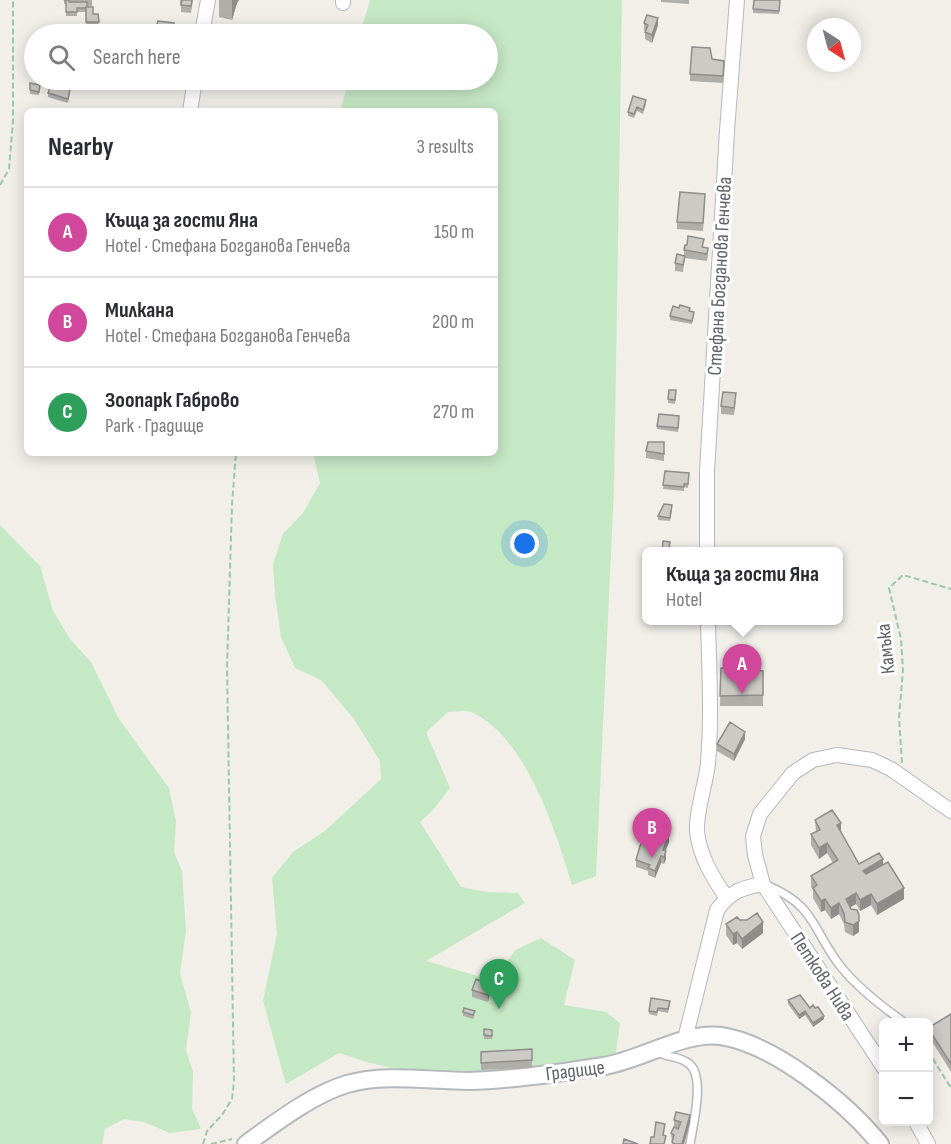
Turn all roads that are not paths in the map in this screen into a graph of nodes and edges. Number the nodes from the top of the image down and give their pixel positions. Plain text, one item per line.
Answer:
1 (208, 0) edge
2 (737, 0) edge
3 (204, 24) edge
4 (193, 90) edge
5 (190, 108) edge
6 (707, 547) edge
7 (708, 625) edge
8 (951, 811) edge
9 (763, 884) junction
10 (726, 897) junction
11 (897, 1018) edge
12 (685, 1039) junction
13 (656, 1051) junction
14 (879, 1060) edge
15 (918, 1126) edge
16 (246, 1144) edge
17 (690, 1144) edge
18 (880, 1144) edge
19 (928, 1144) edge

1 - 3 street
2 - 6 street, Стефана Богданова Генчева
4 - 5 street
7 - 10 street
8 - 9 street, Петкова Нива
9 - 10 street
9 - 11 lane
9 - 14 street, Петкова Нива
10 - 12 street
12 - 13 street, Градище
12 - 18 street, Градище
13 - 16 street, Градище
13 - 17 lane
15 - 19 street

